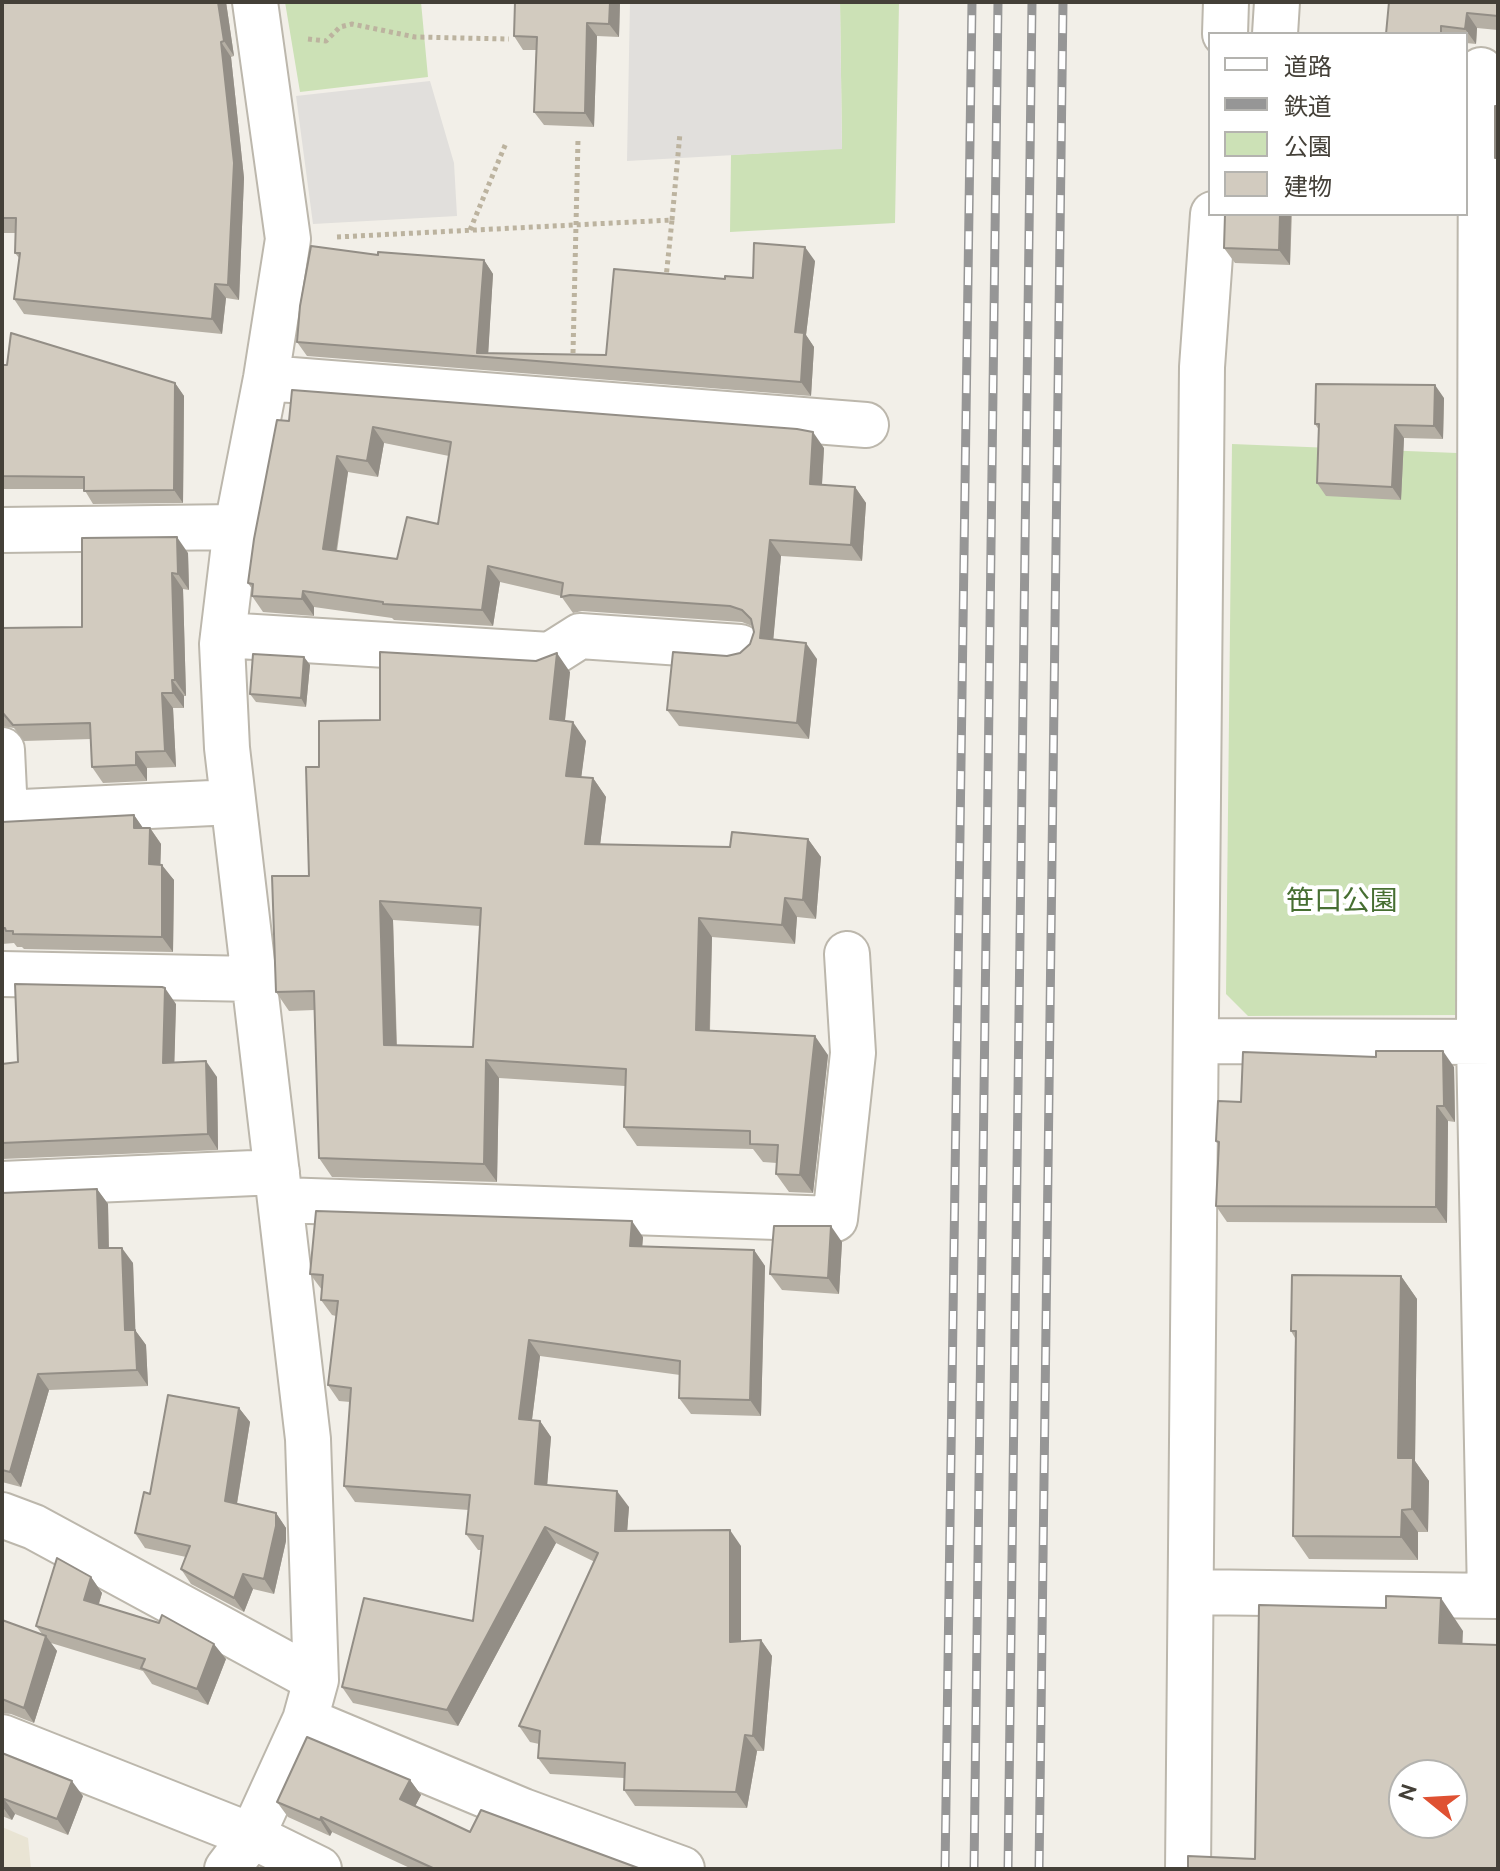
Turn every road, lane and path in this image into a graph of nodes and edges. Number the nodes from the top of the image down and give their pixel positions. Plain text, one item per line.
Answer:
1 (1226, 2) edge
2 (1277, 2) edge
3 (257, 20) edge
4 (1225, 32) edge
5 (1275, 32) edge
6 (509, 39) dead end
7 (1482, 70) edge
8 (680, 133) dead end
9 (578, 139) dead end
10 (506, 143) dead end
11 (1213, 216) edge
12 (672, 220) junction
13 (577, 224) junction
14 (470, 230) junction
15 (288, 239) junction
16 (665, 287) edge
17 (266, 378) junction
18 (572, 402) junction
19 (866, 425) dead end
20 (236, 527) junction
21 (2, 530) edge
22 (223, 635) junction
23 (740, 647) dead end
24 (2, 750) edge
25 (233, 802) junction
26 (3, 813) edge
27 (847, 954) dead end
28 (2, 974) edge
29 (254, 979) junction
30 (1196, 1041) junction
31 (1488, 1042) edge
32 (2, 1184) edge
33 (279, 1186) junction
34 (2, 1515) edge
35 (1191, 1592) junction
36 (1494, 1596) edge
37 (310, 1700) junction
38 (2, 1737) edge
39 (240, 1852) edge
40 (319, 1869) edge
41 (682, 1869) edge
42 (1188, 1869) edge

1 - 4 street
2 - 5 street
3 - 6 path
3 - 15 street
7 - 31 street
8 - 12 path
9 - 13 path
10 - 14 path
11 - 30 street
12 - 13 path
12 - 16 path
13 - 14 path
13 - 18 path
14 - 15 path
15 - 17 street
17 - 18 street
17 - 20 street
18 - 19 street
20 - 21 street
20 - 22 street
22 - 23 street
22 - 25 street
24 - 26 street
25 - 26 street
25 - 29 street
27 - 33 street
28 - 29 street
29 - 33 street
30 - 31 street
30 - 35 street
31 - 36 street
32 - 33 street
33 - 37 street
34 - 37 street
35 - 36 street
35 - 42 street
37 - 39 street
37 - 41 street
38 - 39 street
39 - 40 street

